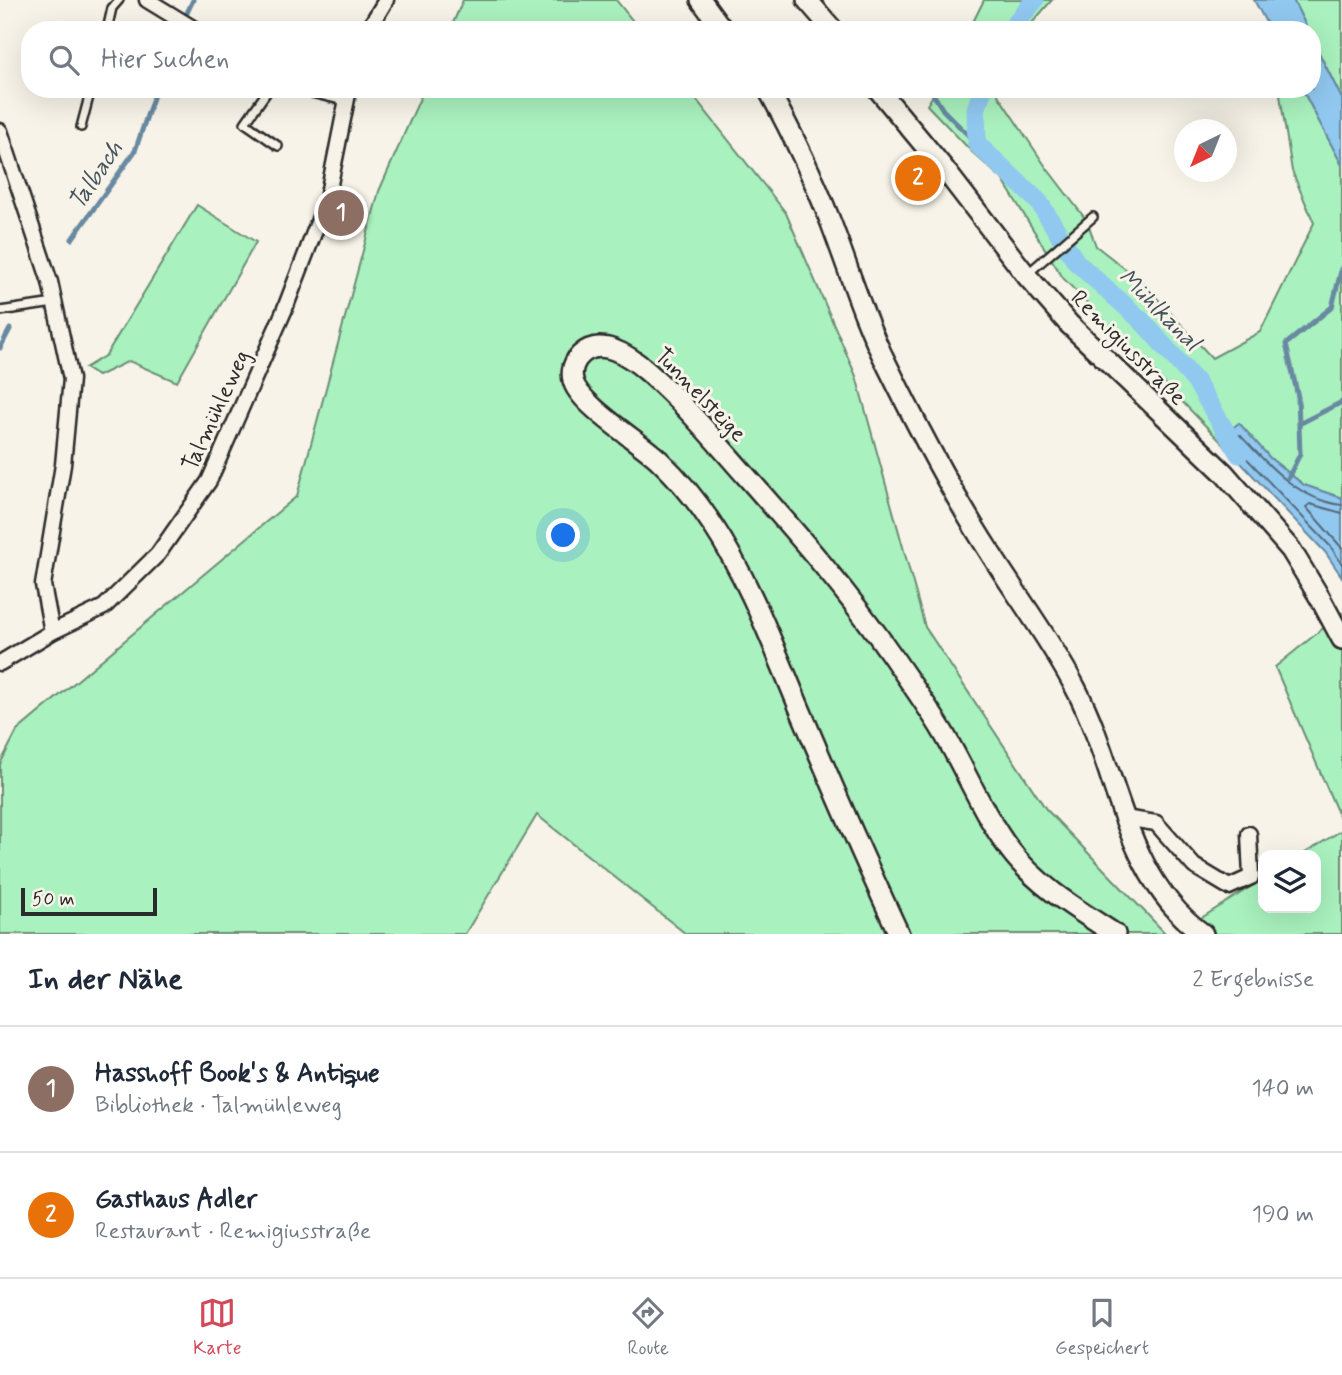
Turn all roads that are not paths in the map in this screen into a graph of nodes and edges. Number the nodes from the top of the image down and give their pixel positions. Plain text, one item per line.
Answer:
1 (120, 0) edge
2 (147, 0) edge
3 (386, 0) edge
4 (701, 0) edge
5 (807, 0) edge
6 (109, 21) edge
7 (183, 21) edge
8 (373, 21) edge
9 (716, 21) edge
10 (825, 21) edge
11 (89, 98) edge
12 (263, 98) edge
13 (347, 98) edge
14 (773, 98) edge
15 (885, 98) edge
16 (81, 127) dead end
17 (0, 131) edge
18 (278, 146) dead end
19 (1093, 217) dead end
20 (1026, 275) junction
21 (54, 303) junction
22 (0, 312) edge
23 (52, 632) junction
24 (1342, 639) edge
25 (0, 663) edge
26 (1124, 818) junction
27 (1249, 834) dead end
28 (899, 934) edge
29 (1115, 934) edge
30 (1203, 934) edge

1 - 6 lane
2 - 7 street
3 - 8 street
4 - 9 street
5 - 10 street
11 - 16 lane
12 - 18 lane
13 - 23 street, Talmühleweg
14 - 26 street
15 - 20 street, Remigiusstraße
17 - 21 street
19 - 20 lane
20 - 24 street, Remigiusstraße
21 - 22 lane
21 - 23 street
23 - 25 street, Talmühleweg
26 - 27 street
26 - 30 street
28 - 29 street, Tunnelsteige

